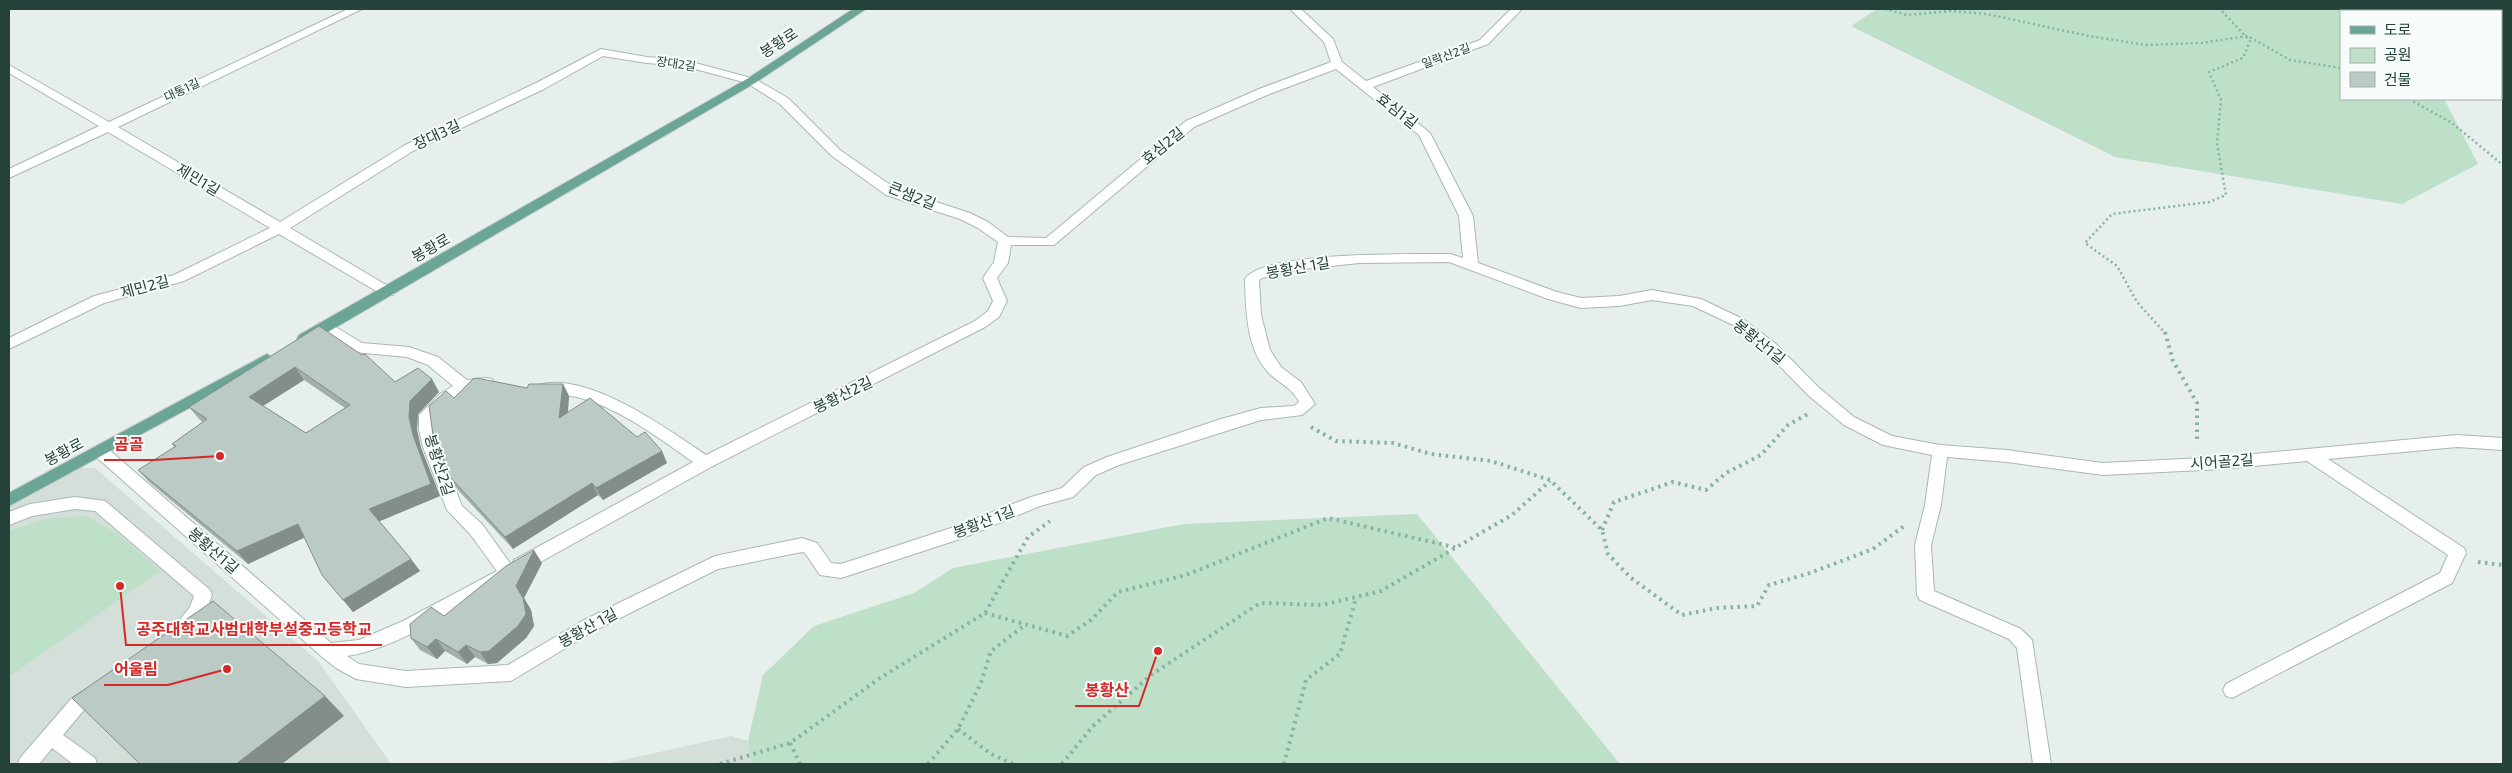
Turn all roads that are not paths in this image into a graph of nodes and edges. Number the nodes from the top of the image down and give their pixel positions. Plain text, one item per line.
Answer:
1 (356, 9) edge
2 (860, 9) edge
3 (1295, 9) edge
4 (1517, 9) edge
5 (601, 52) joint
6 (1337, 64) junction
7 (9, 68) edge
8 (751, 80) junction
9 (1364, 86) junction
10 (107, 126) junction
11 (9, 174) edge
12 (280, 228) junction
13 (1005, 242) junction
14 (1471, 266) junction
15 (388, 292) junction
16 (324, 327) junction
17 (9, 344) edge
18 (464, 386) junction
19 (499, 386) edge
20 (529, 390) edge
21 (2503, 444) edge
22 (100, 451) junction
23 (1940, 451) junction
24 (2308, 454) junction
25 (705, 464) junction
26 (9, 500) edge
27 (9, 519) edge
28 (507, 572) junction
29 (168, 638) edge
30 (327, 651) junction
31 (108, 683) edge
32 (2232, 690) dead end
33 (51, 737) junction
34 (27, 764) edge
35 (88, 764) edge
36 (2042, 764) edge

1 - 10 street, 대통1길
2 - 8 main road, 봉황로
3 - 6 street
4 - 9 street, 일락산2길
5 - 8 street, 장대2길
5 - 12 street, 장대3길
6 - 9 street, 효심1길
6 - 13 street, 효심2길
7 - 10 street, 제민1길
8 - 13 street, 큰샘2길
8 - 15 main road, 봉황로
9 - 14 street, 효심1길
10 - 11 street, 대통1길
10 - 12 street, 제민1길
12 - 15 street, 제민1길
12 - 17 street, 제민2길
13 - 25 street, 봉황산2길
14 - 23 street, 봉황산1길
14 - 30 street, 봉황산 1길
15 - 16 main road, 봉황로
16 - 18 street
16 - 22 main road, 봉황로
18 - 19 street, 봉황산2길
18 - 28 street, 봉황산2길
20 - 25 street
21 - 24 street, 시어골2길
22 - 26 main road, 봉황로
22 - 30 street, 봉황산1길
23 - 24 street, 시어골2길
23 - 36 street
24 - 32 street
25 - 28 street, 봉황산2길
27 - 29 street
28 - 30 street, 봉황산2길
31 - 33 street
33 - 34 street
33 - 35 street

